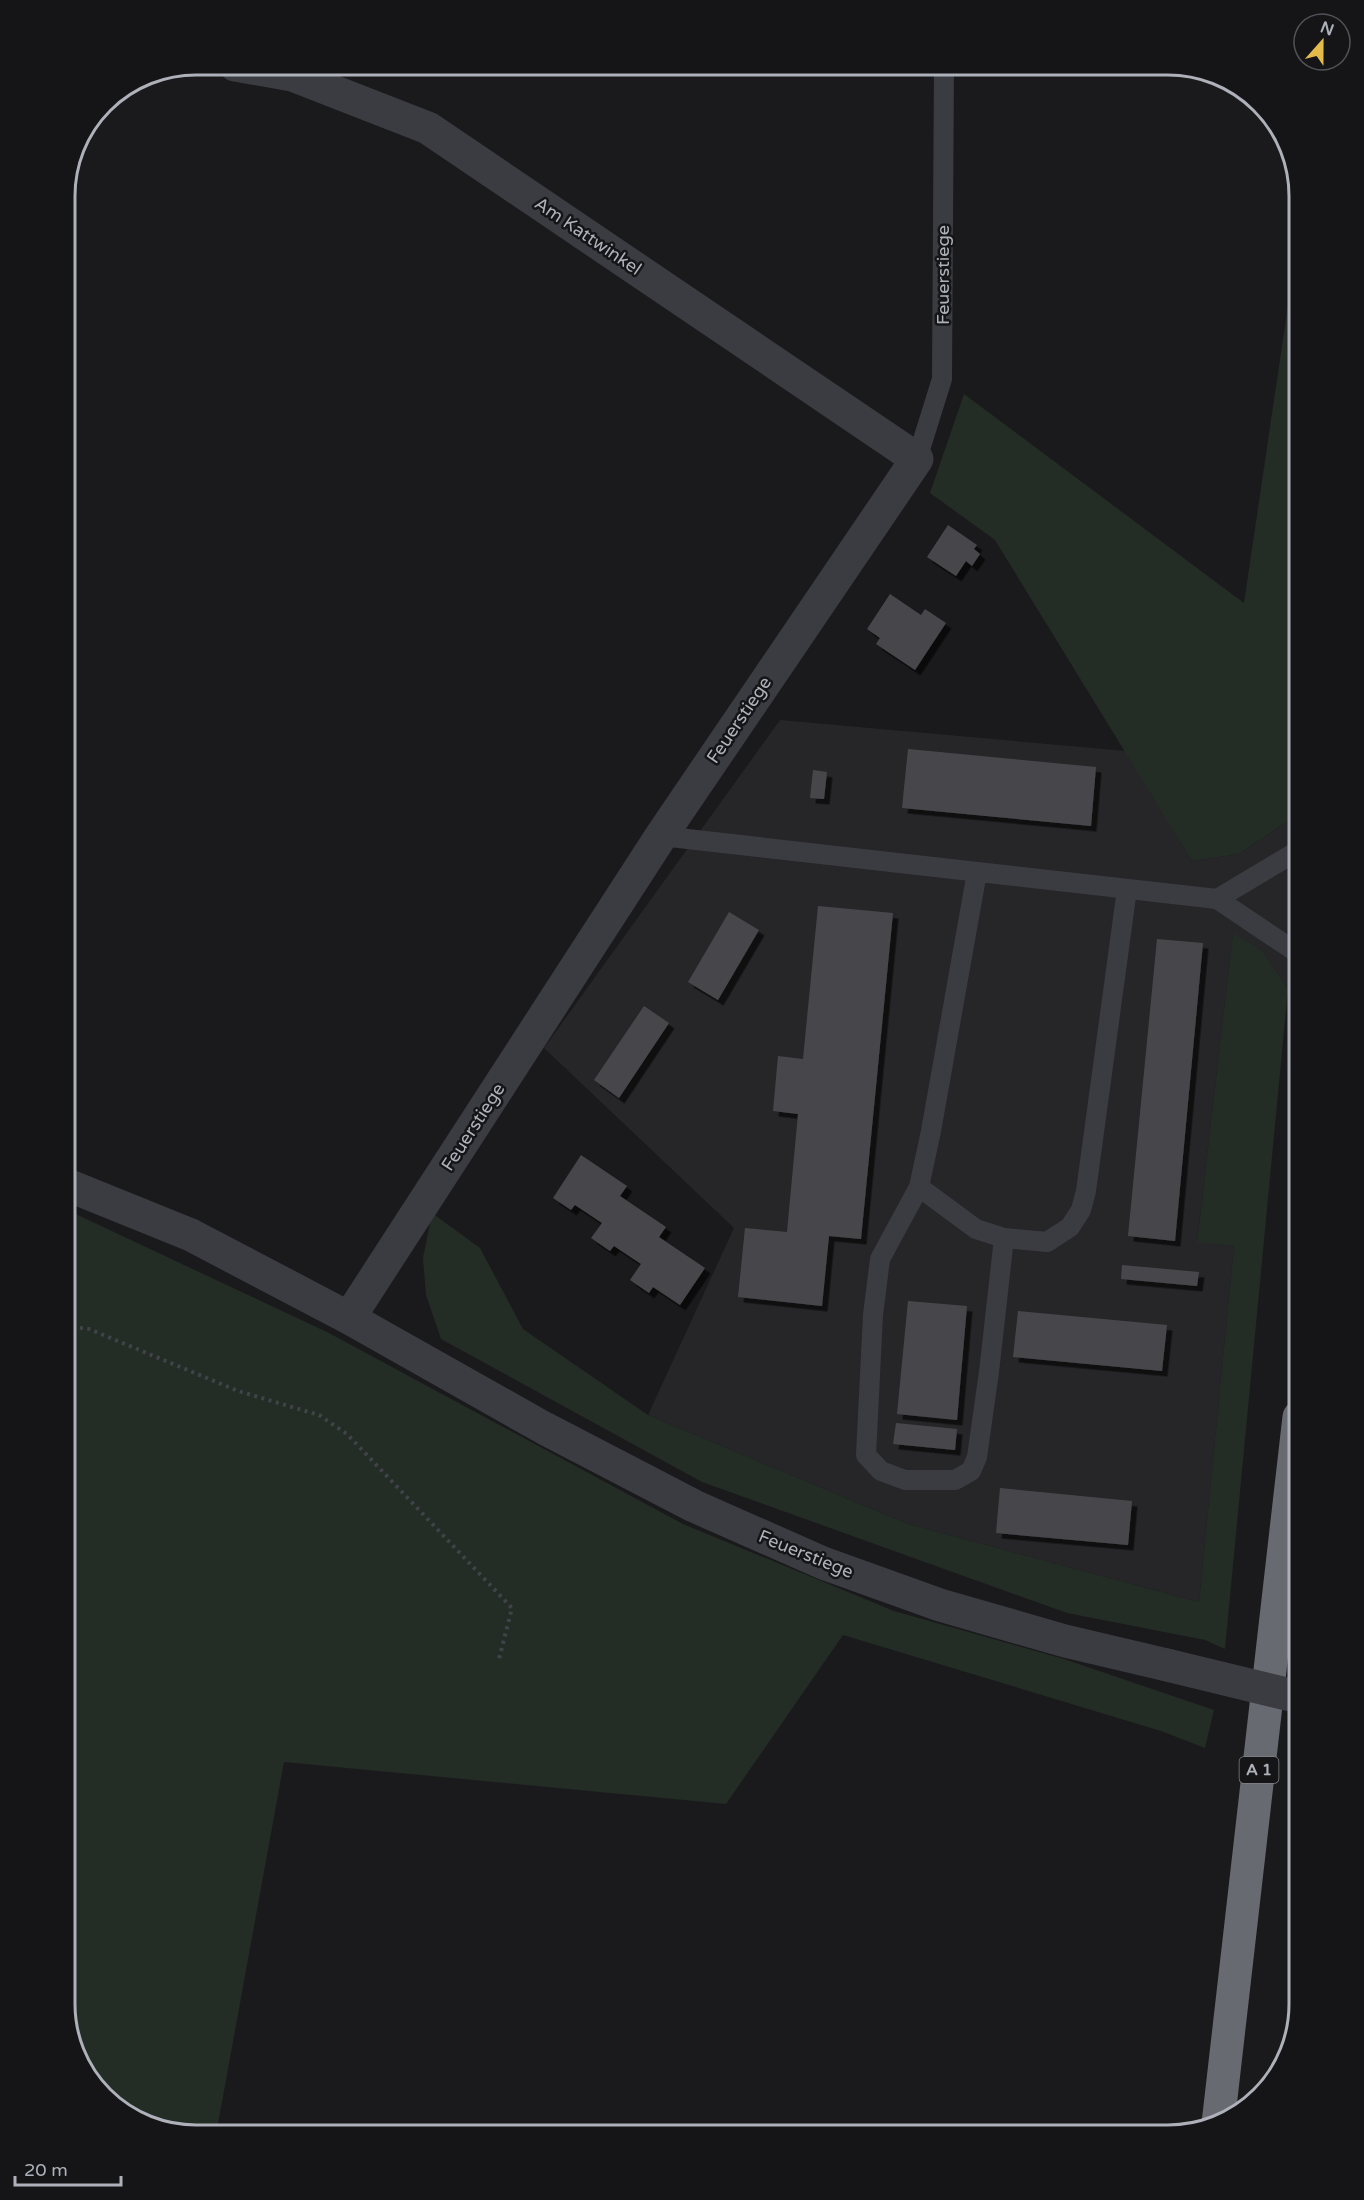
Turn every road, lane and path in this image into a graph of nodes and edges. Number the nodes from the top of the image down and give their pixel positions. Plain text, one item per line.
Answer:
1 (292, 75) edge
2 (944, 75) edge
3 (917, 459) junction
4 (661, 836) junction
5 (1289, 856) edge
6 (976, 872) junction
7 (1127, 889) junction
8 (1217, 899) junction
9 (1289, 947) edge
10 (919, 1187) junction
11 (75, 1188) edge
12 (1004, 1238) junction
13 (349, 1318) junction
14 (75, 1327) edge
15 (1289, 1504) edge
16 (499, 1659) dead end
17 (1289, 1695) edge
18 (1219, 2113) edge

1 - 3 street, Am Kattwinkel
2 - 3 lane, Feuerstiege
3 - 4 street, Feuerstiege
4 - 6 lane
4 - 13 street, Feuerstiege
5 - 8 lane
6 - 7 lane
6 - 10 lane
7 - 8 lane
7 - 12 lane
8 - 9 lane
10 - 12 lane
10 - 12 lane
11 - 13 street, Feuerstiege
13 - 17 street, Feuerstiege, bridge
14 - 16 path
15 - 18 highway, A 1

